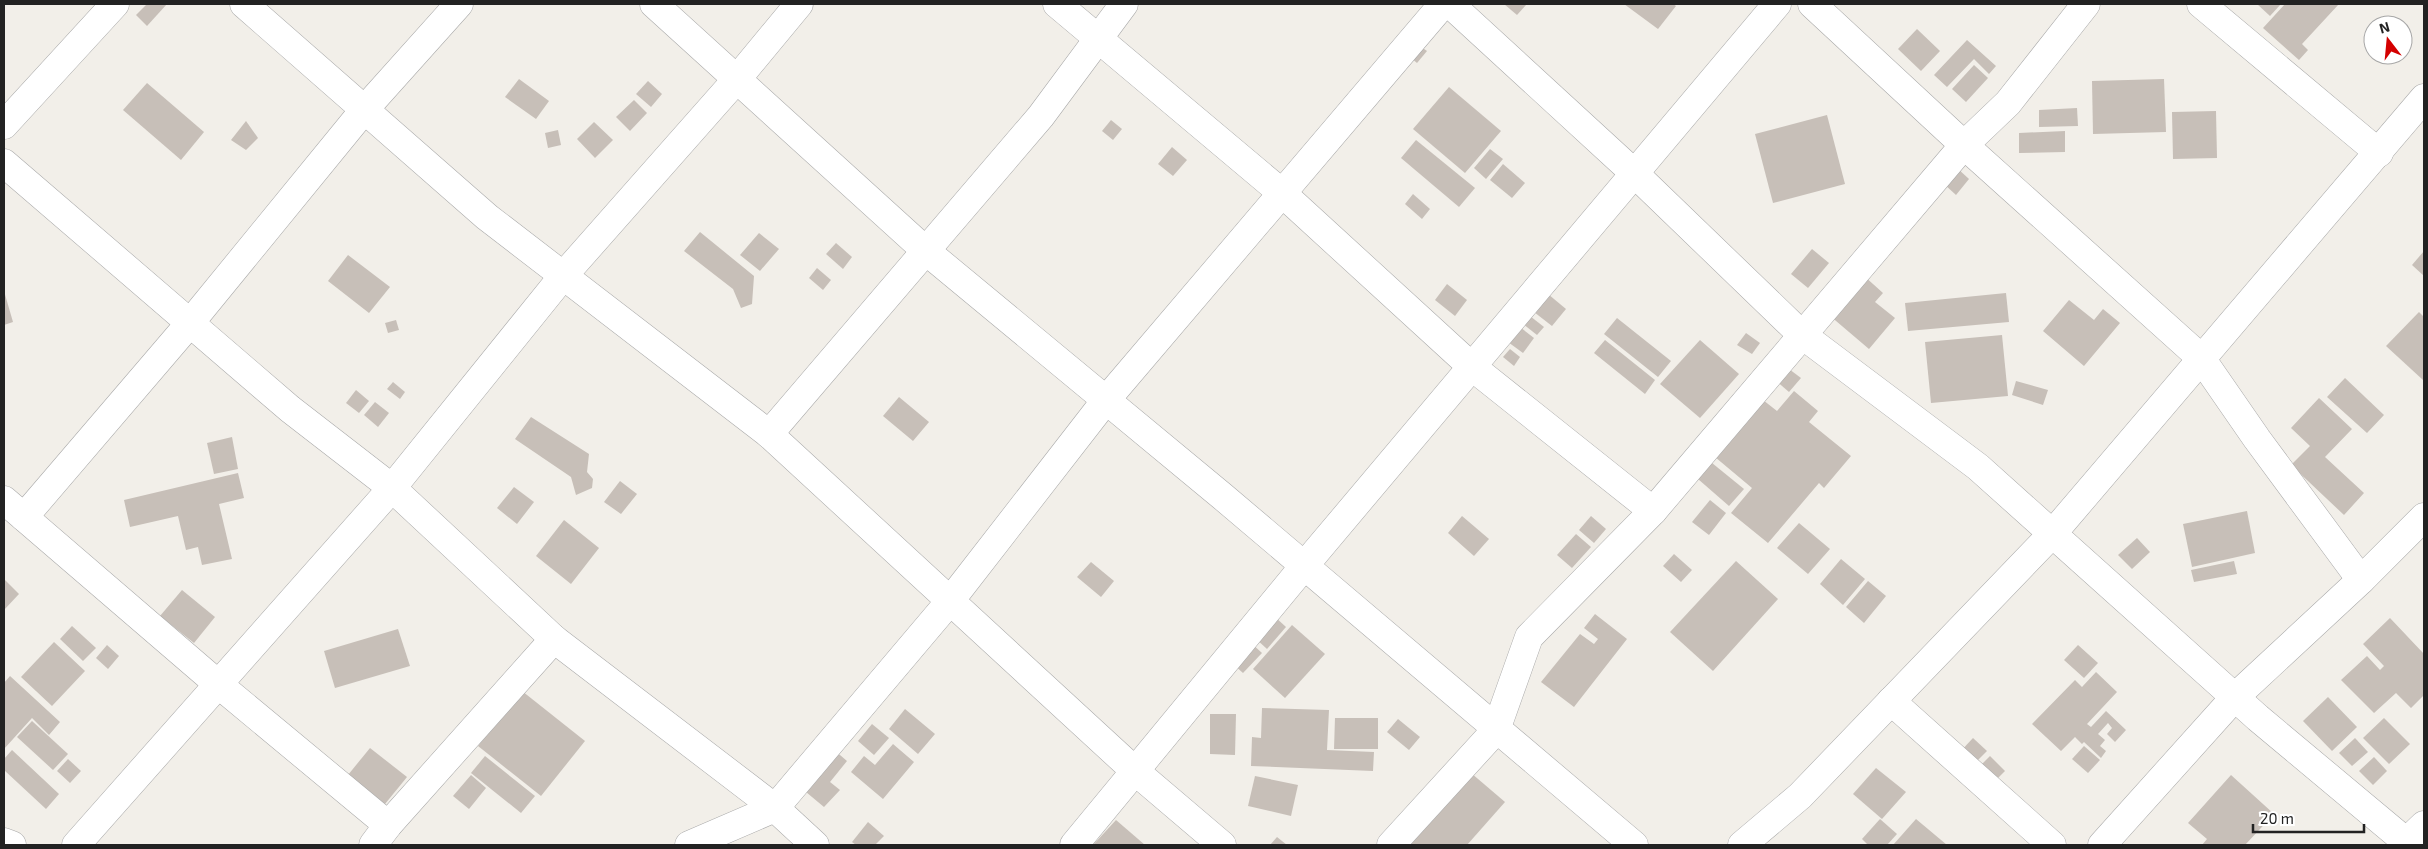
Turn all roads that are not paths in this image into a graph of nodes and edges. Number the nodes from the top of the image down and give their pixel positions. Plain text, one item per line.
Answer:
1 (115, 4) edge
2 (244, 4) edge
3 (459, 4) edge
4 (654, 4) edge
5 (799, 4) edge
6 (1057, 4) edge
7 (1124, 4) edge
8 (1443, 4) edge
9 (1450, 4) edge
10 (1777, 4) edge
11 (1812, 4) edge
12 (2086, 4) edge
13 (2201, 4) edge
14 (1097, 40) junction
15 (737, 79) junction
16 (2424, 98) edge
17 (364, 110) junction
18 (4, 125) edge
19 (1964, 145) junction
20 (2379, 153) junction
21 (4, 163) edge
22 (1633, 172) junction
23 (1282, 193) junction
24 (926, 251) junction
25 (563, 276) junction
26 (190, 323) junction
27 (1801, 334) junction
28 (2200, 358) junction
29 (1471, 366) junction
30 (1106, 400) junction
31 (769, 434) junction
32 (392, 488) junction
33 (4, 500) edge
34 (1653, 511) junction
35 (24, 517) junction
36 (2424, 517) edge
37 (2053, 533) junction
38 (1304, 566) junction
39 (2361, 580) junction
40 (950, 601) junction
41 (554, 639) junction
42 (218, 684) junction
43 (2235, 697) junction
44 (1891, 701) junction
45 (1496, 730) junction
46 (1135, 771) junction
47 (775, 808) junction
48 (380, 835) edge
49 (2411, 839) edge
50 (4, 842) edge
51 (12, 845) edge
52 (76, 845) edge
53 (689, 845) edge
54 (815, 845) edge
55 (1074, 845) edge
56 (1222, 845) edge
57 (1391, 845) edge
58 (1634, 845) edge
59 (1742, 845) edge
60 (2052, 845) edge
61 (2102, 845) edge

1 - 18 street
2 - 17 street
3 - 17 street
4 - 15 street
5 - 15 street
6 - 14 street
7 - 14 street
8 - 23 street
9 - 22 street
10 - 22 street
11 - 19 street
12 - 19 street
13 - 20 street
14 - 23 street
14 - 24 street
15 - 24 street
15 - 25 street
16 - 20 street
17 - 25 street
17 - 26 street
19 - 27 street
19 - 28 street
20 - 28 street
21 - 26 street
22 - 27 street
22 - 29 street
23 - 29 street
23 - 30 street
24 - 30 street
24 - 31 street
25 - 31 street
25 - 32 street
26 - 32 street
26 - 35 street
27 - 34 street
27 - 37 street
28 - 37 street
28 - 39 street
29 - 34 street
29 - 38 street
30 - 38 street
30 - 40 street
31 - 40 street
32 - 41 street
32 - 42 street
33 - 35 street
34 - 45 street
35 - 42 street
36 - 39 street
37 - 43 street
37 - 44 street
38 - 45 street
38 - 46 street
39 - 43 street
40 - 46 street
40 - 47 street
41 - 47 street
41 - 48 street
42 - 48 street
42 - 52 street
43 - 49 street
43 - 61 street
44 - 59 street
44 - 60 street
45 - 57 street
45 - 58 street
46 - 55 street
46 - 56 street
47 - 53 street
47 - 54 street
50 - 51 street

